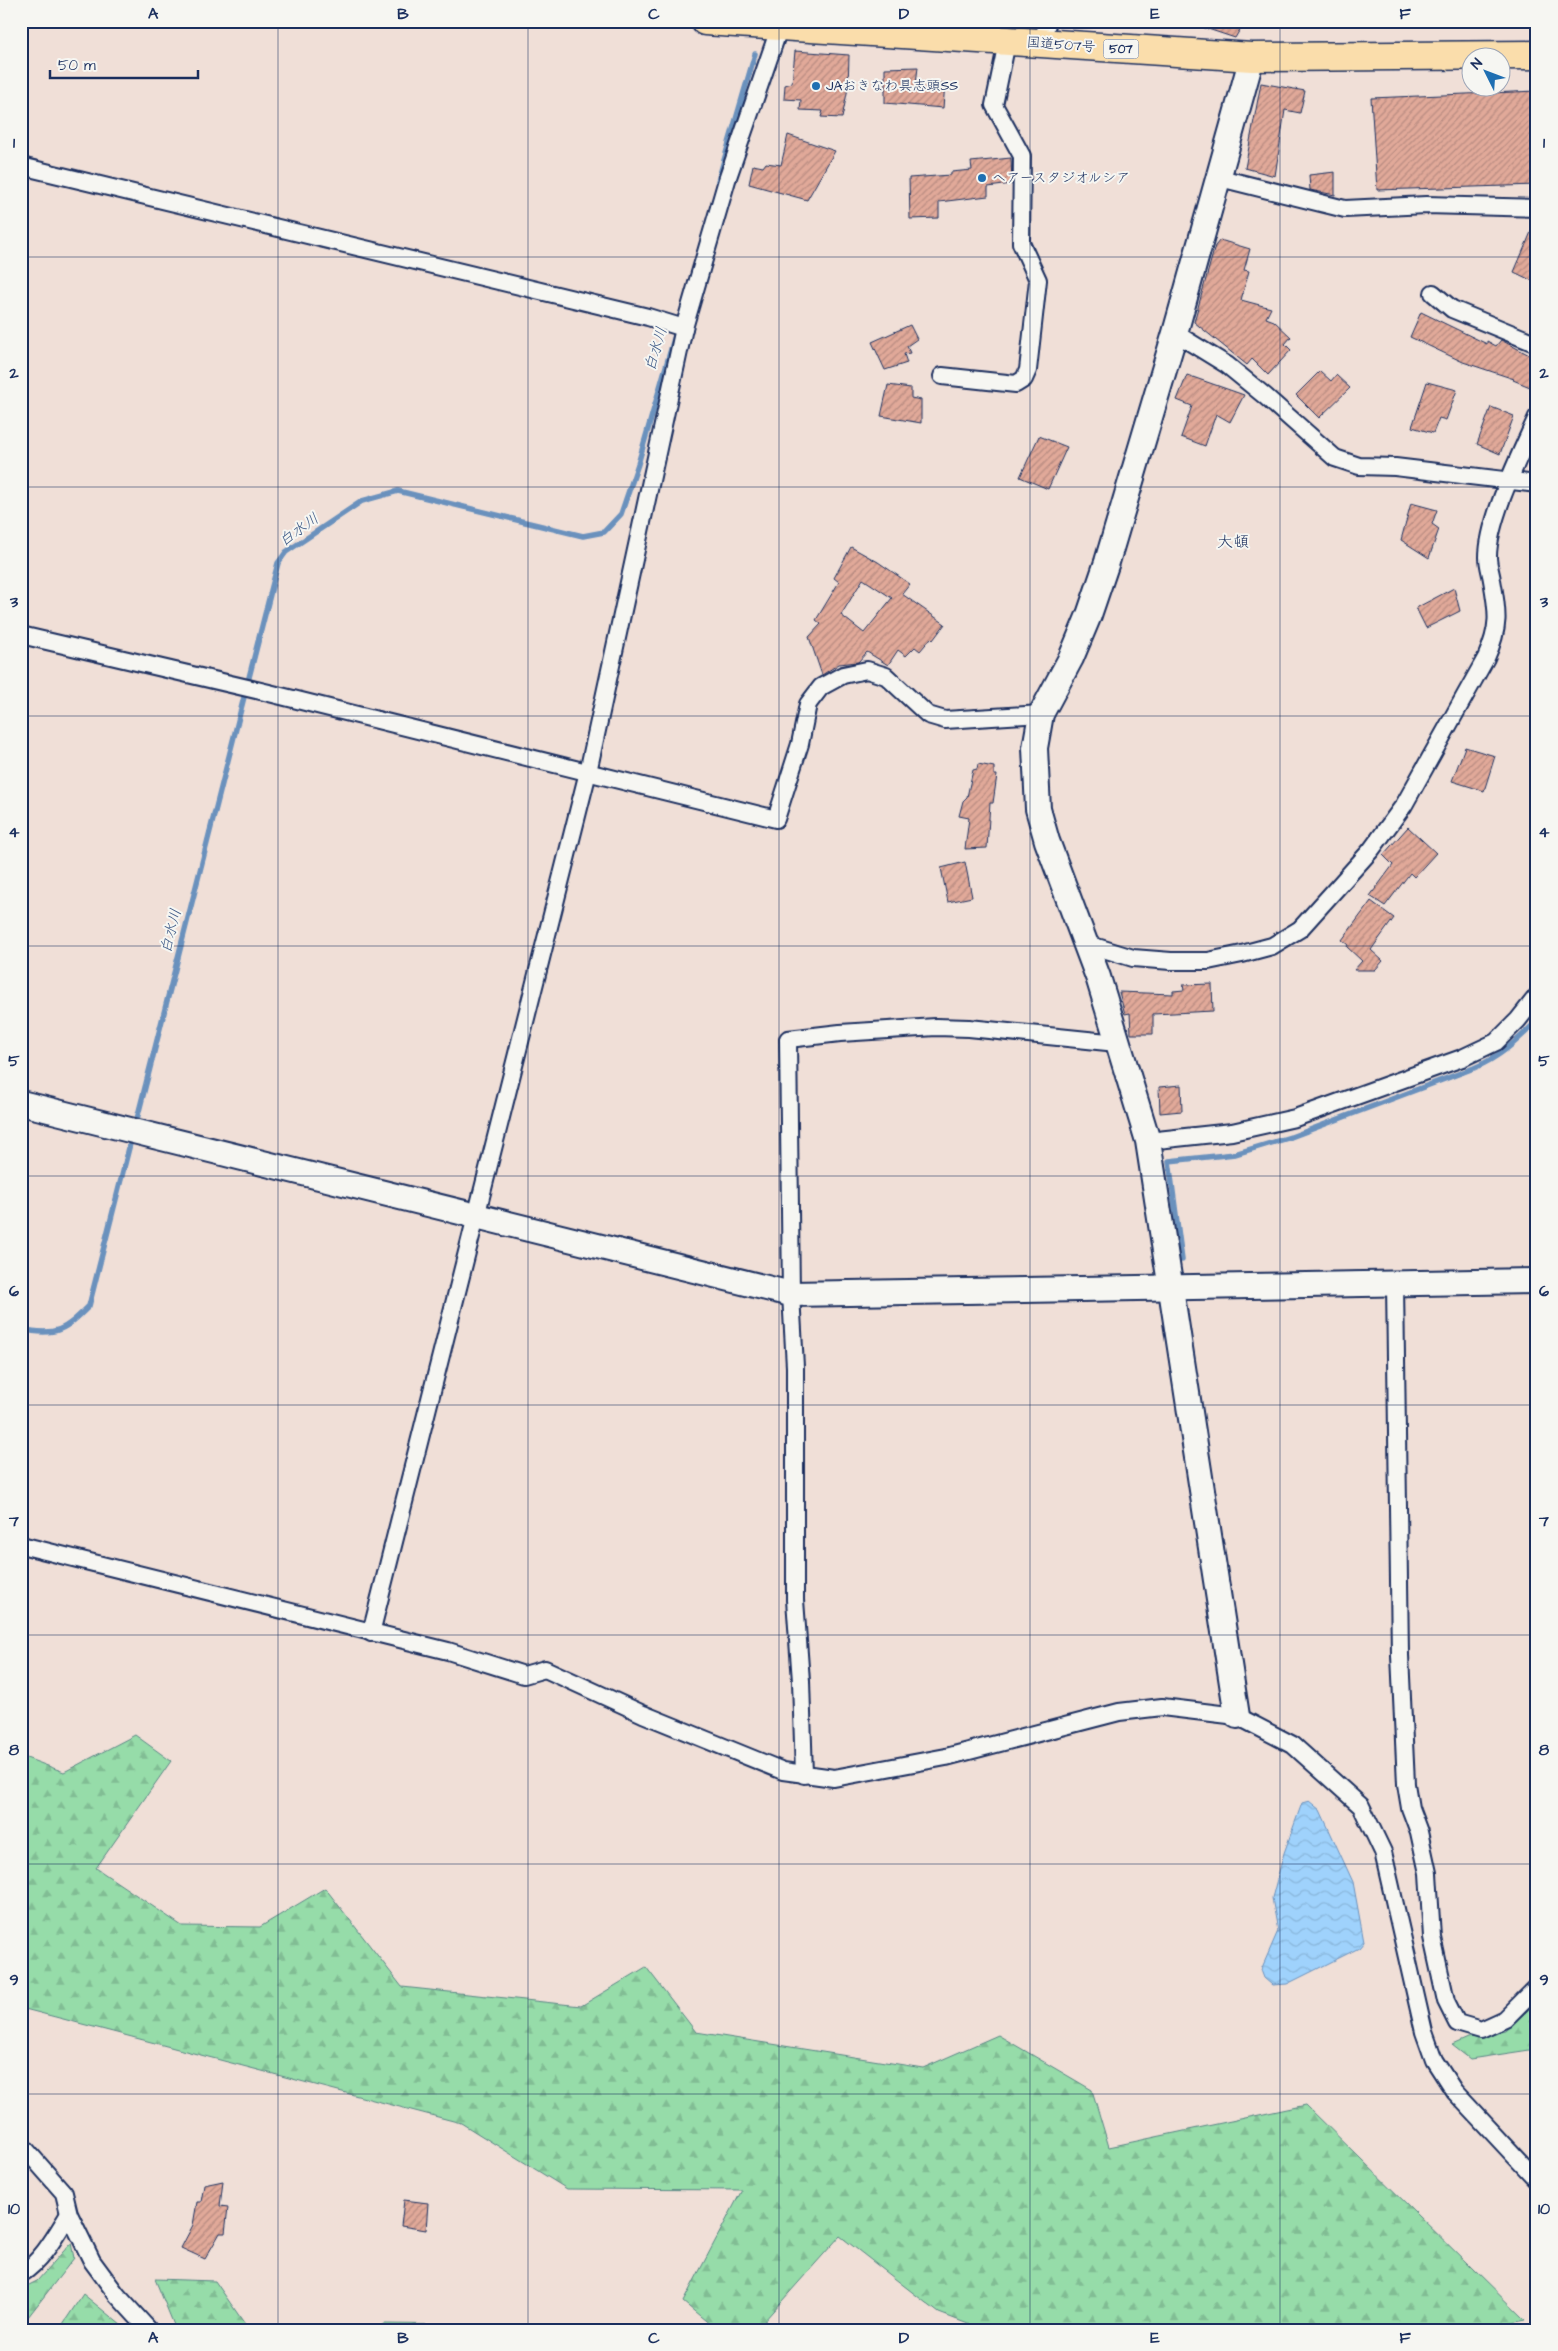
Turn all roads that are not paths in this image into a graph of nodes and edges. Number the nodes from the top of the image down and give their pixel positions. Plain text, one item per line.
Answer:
1 (705, 21) edge
2 (780, 26) junction
3 (1045, 33) edge
4 (1008, 42) junction
5 (1537, 55) edge
6 (1252, 58) junction
7 (21, 166) edge
8 (1220, 178) junction
9 (1537, 208) edge
10 (1433, 293) dead end
11 (684, 328) junction
12 (1175, 333) junction
13 (1537, 344) edge
14 (942, 376) dead end
15 (1537, 417) edge
16 (1509, 482) junction
17 (1537, 484) edge
18 (21, 635) edge
19 (1041, 714) junction
20 (588, 772) junction
21 (1087, 944) junction
22 (1537, 996) edge
23 (1117, 1042) junction
24 (21, 1103) edge
25 (1148, 1141) junction
26 (477, 1218) junction
27 (1537, 1281) edge
28 (1395, 1284) junction
29 (1170, 1288) junction
30 (791, 1294) junction
31 (21, 1545) edge
32 (372, 1633) junction
33 (1237, 1716) junction
34 (804, 1775) junction
35 (1537, 1986) edge
36 (21, 2144) edge
37 (1537, 2180) edge
38 (69, 2214) junction
39 (21, 2274) edge
40 (149, 2330) edge

1 - 2 highway, 国道507号 / 507
2 - 4 highway, 国道507号 / 507
2 - 11 street
3 - 4 highway, 国道507号 / 507
3 - 6 highway, 国道507号 / 507
4 - 14 street
5 - 6 highway, 国道507号 / 507
6 - 8 street
7 - 11 street
8 - 9 street
8 - 12 street
10 - 13 street
11 - 20 street
12 - 16 street
12 - 19 street
15 - 16 street
16 - 17 street
16 - 21 street
18 - 20 street
19 - 20 street
19 - 21 street
20 - 26 street
21 - 23 street
22 - 25 street
23 - 25 street
23 - 30 street
24 - 26 street
25 - 29 street
26 - 30 street
26 - 32 street
27 - 28 street
28 - 29 street
28 - 35 street
29 - 30 street
29 - 33 street
30 - 34 street
31 - 32 street
32 - 34 street
33 - 34 street
33 - 37 street
36 - 38 street
38 - 39 street
38 - 40 street

